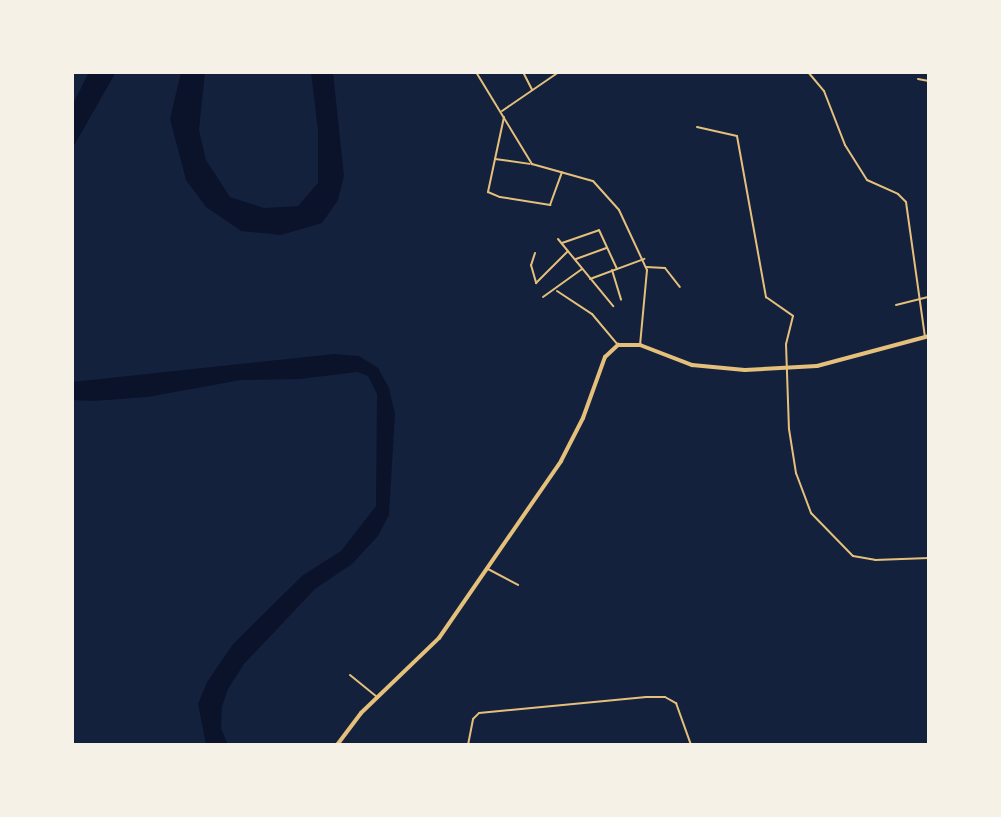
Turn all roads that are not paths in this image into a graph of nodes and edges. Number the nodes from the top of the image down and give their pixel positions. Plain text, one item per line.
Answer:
1 (476, 72) edge
2 (523, 72) edge
3 (559, 72) edge
4 (808, 72) edge
5 (918, 79) dead end
6 (929, 81) edge
7 (532, 90) junction
8 (501, 111) junction
9 (504, 117) junction
10 (697, 128) dead end
11 (495, 159) junction
12 (532, 164) junction
13 (562, 172) junction
14 (558, 239) dead end
15 (562, 243) junction
16 (608, 248) junction
17 (568, 251) junction
18 (535, 253) dead end
19 (575, 259) junction
20 (644, 259) junction
21 (646, 267) junction
22 (617, 268) junction
23 (582, 269) junction
24 (612, 270) junction
25 (590, 279) junction
26 (680, 287) dead end
27 (557, 291) junction
28 (543, 297) dead end
29 (929, 297) edge
30 (918, 299) junction
31 (621, 300) dead end
32 (896, 305) dead end
33 (613, 306) dead end
34 (927, 336) edge
35 (618, 345) junction
36 (640, 345) junction
37 (786, 368) junction
38 (929, 558) edge
39 (486, 567) junction
40 (518, 585) dead end
41 (350, 675) dead end
42 (378, 698) junction
43 (929, 705) edge
44 (929, 717) edge
45 (337, 745) edge
46 (468, 745) edge
47 (691, 745) edge

1 - 8 street
2 - 7 street
3 - 7 street
4 - 30 street
5 - 6 street
7 - 8 street
8 - 9 street
9 - 11 street
9 - 12 street
10 - 37 street
11 - 12 street
11 - 13 street
12 - 13 street
13 - 20 street
14 - 15 street
15 - 16 street
15 - 17 street
16 - 19 street
16 - 22 street
17 - 18 street
17 - 19 street
19 - 23 street
20 - 21 street
20 - 22 street
21 - 26 street
21 - 36 street
22 - 24 street
23 - 25 street
23 - 27 street
24 - 25 street
24 - 31 street
25 - 33 street
27 - 28 street
27 - 35 street
29 - 30 street
30 - 32 street
30 - 34 street
34 - 37 highway
35 - 36 highway
35 - 39 highway
36 - 37 highway
37 - 38 street
39 - 40 street
39 - 42 highway
41 - 42 street
42 - 45 highway
43 - 44 street
46 - 47 street

